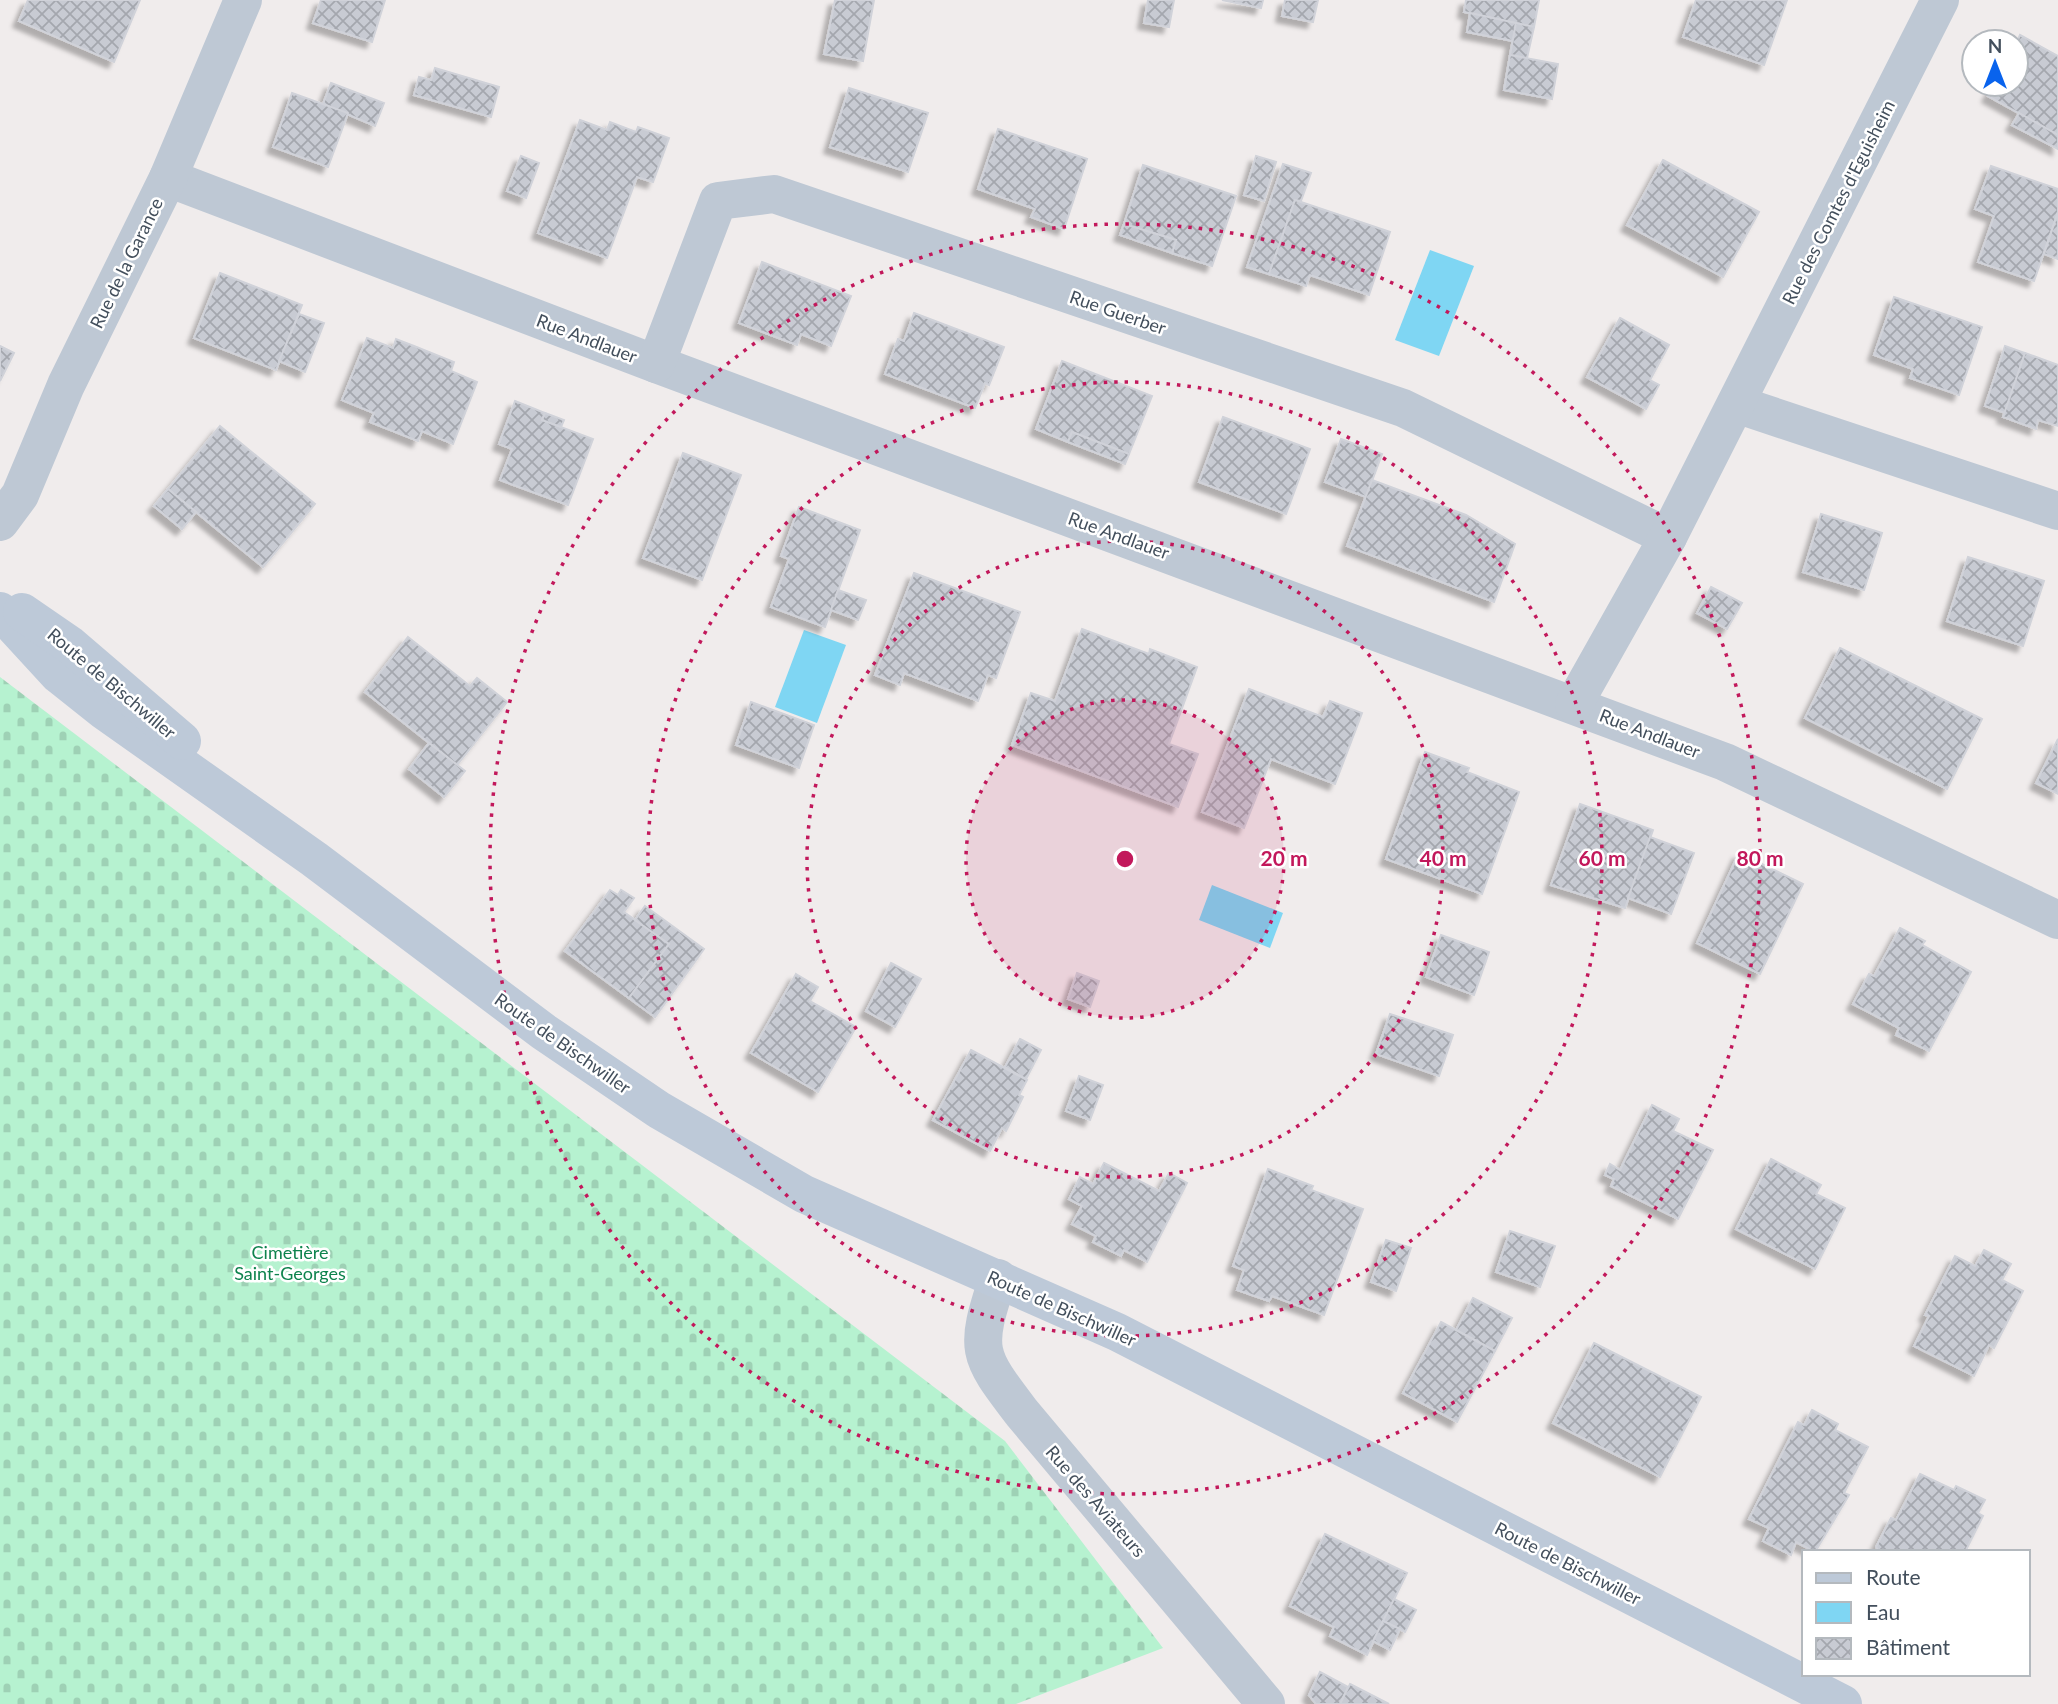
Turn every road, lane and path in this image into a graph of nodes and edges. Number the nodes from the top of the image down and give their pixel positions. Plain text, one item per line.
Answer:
1 (243, 0) edge
2 (1940, 0) edge
3 (168, 178) junction
4 (656, 364) junction
5 (1736, 404) junction
6 (2058, 511) edge
7 (0, 522) edge
8 (1668, 537) junction
9 (0, 597) edge
10 (0, 611) edge
11 (1574, 704) junction
12 (314, 859) junction
13 (2058, 920) edge
14 (998, 1278) junction
15 (1266, 1704) edge
16 (1843, 1704) edge

1 - 3 street, Rue de la Garance
2 - 5 street, Rue des Comtes d'Eguisheim
3 - 4 street, Rue Andlauer
3 - 7 street, Rue de la Garance
4 - 8 street, Rue Guerber
4 - 11 street, Rue Andlauer
5 - 6 street
5 - 8 street, Rue des Comtes d'Eguisheim
8 - 11 street, Rue des Comtes d'Eguisheim
9 - 12 street, Route de Bischwiller
10 - 12 street, Route de Bischwiller
11 - 13 street, Rue Andlauer
12 - 14 street, Route de Bischwiller
14 - 15 street, Rue des Aviateurs
14 - 16 street, Route de Bischwiller

